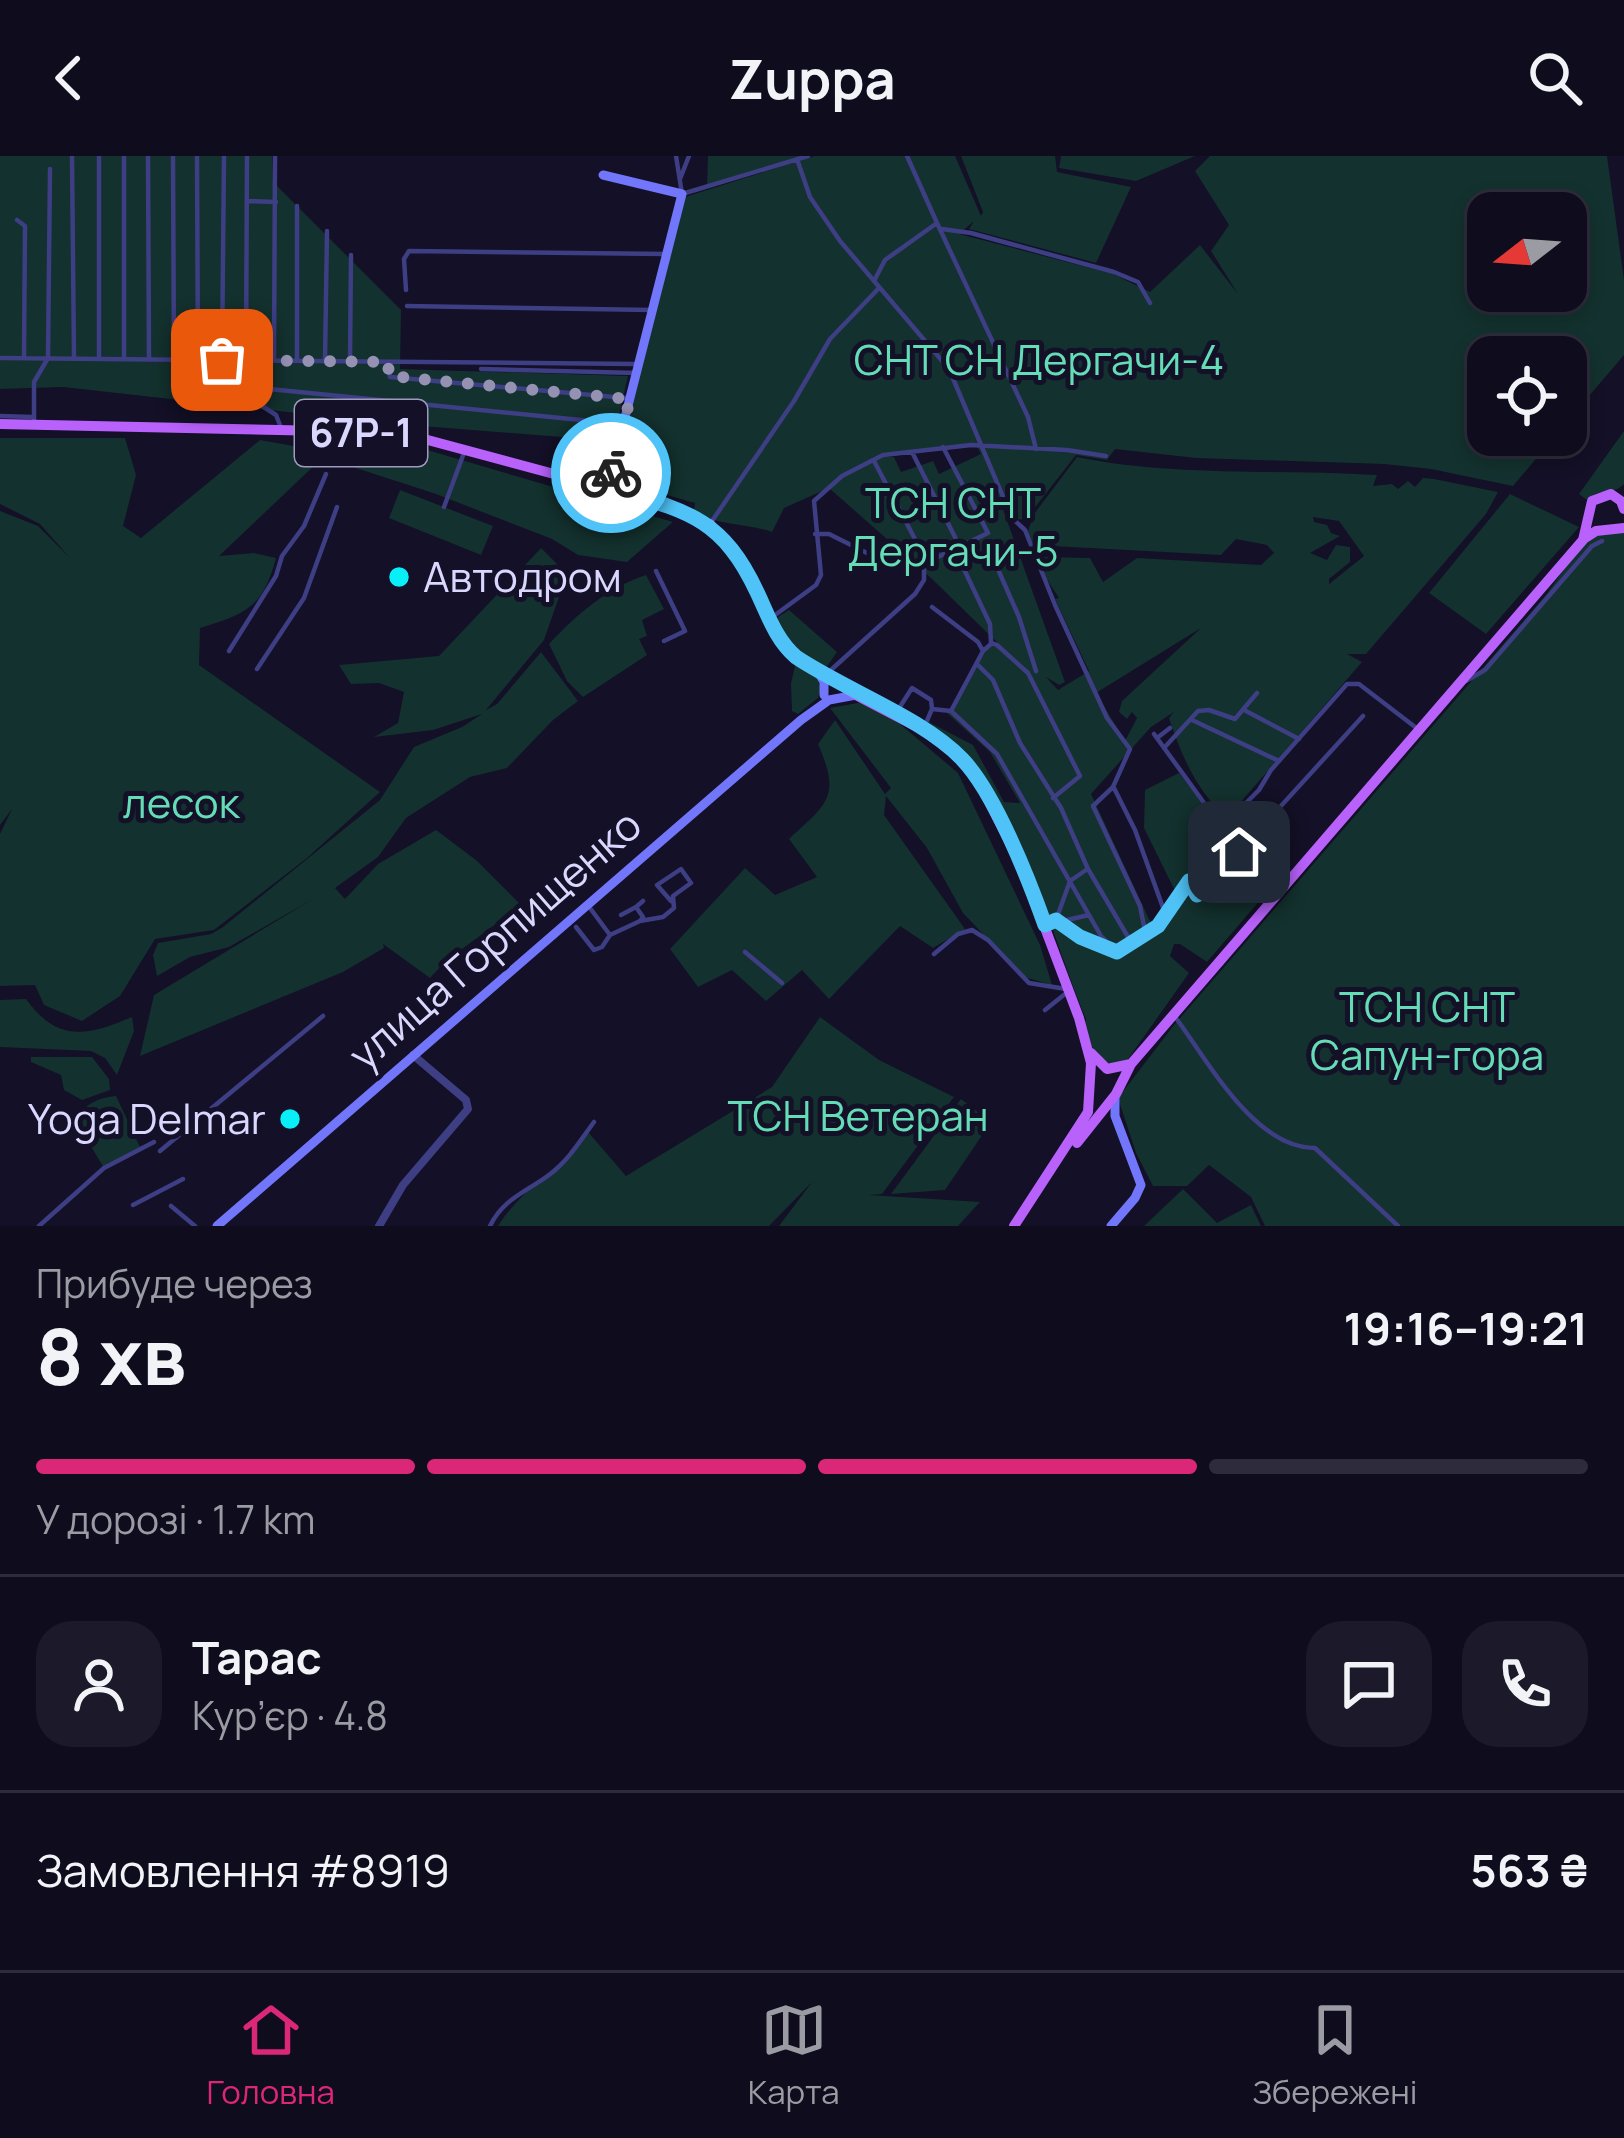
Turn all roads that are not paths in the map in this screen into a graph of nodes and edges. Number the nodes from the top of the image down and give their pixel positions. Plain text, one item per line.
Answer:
1 (72, 156) edge
2 (99, 156) edge
3 (124, 156) edge
4 (148, 156) edge
5 (173, 156) edge
6 (197, 156) edge
7 (224, 156) edge
8 (247, 156) edge
9 (275, 156) edge
10 (676, 156) edge
11 (689, 156) edge
12 (771, 156) edge
13 (808, 156) edge
14 (907, 156) edge
15 (797, 160) junction
16 (771, 167) junction
17 (50, 169) dead end
18 (603, 175) dead end
19 (680, 179) junction
20 (682, 194) junction
21 (247, 201) junction
22 (276, 202) junction
23 (297, 206) dead end
24 (17, 220) dead end
25 (940, 226) junction
26 (327, 231) dead end
27 (351, 254) dead end
28 (666, 254) junction
29 (874, 281) junction
30 (879, 288) junction
31 (406, 290) dead end
32 (1150, 302) dead end
33 (407, 306) dead end
34 (652, 310) junction
35 (0, 358) edge
36 (24, 358) junction
37 (48, 358) junction
38 (74, 358) junction
39 (99, 358) junction
40 (124, 359) junction
41 (149, 359) junction
42 (174, 359) junction
43 (198, 360) junction
44 (222, 360) junction
45 (246, 360) junction
46 (274, 360) junction
47 (297, 360) junction
48 (325, 361) junction
49 (350, 361) junction
50 (388, 362) junction
51 (482, 369) dead end
52 (638, 369) junction
53 (630, 399) junction
54 (0, 420) edge
55 (33, 420) junction
56 (601, 422) dead end
57 (282, 430) junction
58 (980, 446) junction
59 (943, 447) junction
60 (1036, 448) junction
61 (465, 449) junction
62 (911, 452) junction
63 (1106, 456) dead end
64 (874, 460) junction
65 (326, 474) dead end
66 (608, 488) junction
67 (1622, 502) edge
68 (337, 507) dead end
69 (444, 507) dead end
70 (1589, 517) junction
71 (710, 524) junction
72 (1611, 532) edge
73 (815, 534) junction
74 (1582, 540) junction
75 (960, 547) junction
76 (990, 551) dead end
77 (925, 563) junction
78 (962, 565) dead end
79 (656, 571) dead end
80 (932, 608) dead end
81 (770, 619) junction
82 (664, 641) dead end
83 (992, 643) junction
84 (229, 651) dead end
85 (983, 651) junction
86 (979, 665) junction
87 (257, 668) dead end
88 (1036, 671) dead end
89 (1461, 682) junction
90 (833, 688) junction
91 (1257, 693) dead end
92 (856, 694) junction
93 (932, 710) junction
94 (1245, 710) junction
95 (951, 711) junction
96 (895, 715) junction
97 (1363, 716) dead end
98 (1189, 719) junction
99 (1171, 728) dead end
100 (923, 730) junction
101 (1419, 730) junction
102 (1299, 739) junction
103 (1164, 748) junction
104 (1279, 761) junction
105 (1113, 787) junction
106 (1053, 798) junction
107 (1225, 824) junction
108 (1248, 843) junction
109 (1088, 869) junction
110 (1070, 880) junction
111 (1290, 881) junction
112 (643, 901) dead end
113 (671, 901) junction
114 (587, 904) junction
115 (636, 907) junction
116 (621, 915) dead end
117 (1089, 915) junction
118 (1166, 916) junction
119 (640, 921) junction
120 (1050, 922) junction
121 (576, 927) dead end
122 (610, 935) junction
123 (1146, 936) junction
124 (1132, 944) junction
125 (1113, 950) junction
126 (745, 952) dead end
127 (934, 954) dead end
128 (782, 983) dead end
129 (1066, 989) junction
130 (1046, 1010) dead end
131 (1174, 1015) junction
132 (323, 1016) dead end
133 (1090, 1051) junction
134 (412, 1054) junction
135 (1131, 1064) junction
136 (1107, 1069) junction
137 (1090, 1076) junction
138 (1102, 1101) junction
139 (1115, 1120) junction
140 (594, 1122) dead end
141 (154, 1142) dead end
142 (160, 1151) dead end
143 (184, 1179) dead end
144 (133, 1205) dead end
145 (171, 1206) dead end
146 (39, 1226) edge
147 (195, 1226) edge
148 (218, 1226) edge
149 (379, 1226) edge
150 (490, 1226) edge
151 (1017, 1226) edge
152 (1111, 1226) edge
153 (1398, 1226) edge

1 - 38 street
2 - 39 street
3 - 40 street
4 - 41 street
5 - 42 street
6 - 43 street
7 - 44 street
8 - 21 street
9 - 22 street
10 - 19 street
11 - 19 street
12 - 16 street
13 - 15 street
14 - 25 street
15 - 16 street
15 - 29 street
16 - 20 street
17 - 37 street
18 - 20 main road
19 - 20 street
20 - 28 main road
21 - 22 street
21 - 45 street
22 - 46 street
23 - 47 street
24 - 36 street
25 - 29 street
25 - 32 street
25 - 60 street
26 - 48 street
27 - 49 street
28 - 31 street
28 - 34 main road
29 - 30 street
30 - 58 street
30 - 71 street
33 - 34 street
34 - 52 main road
35 - 36 street
36 - 37 street
37 - 38 street
37 - 55 street
38 - 39 street
39 - 40 street
40 - 41 street
41 - 42 street
42 - 43 street
43 - 44 street
44 - 45 street
45 - 46 street
46 - 47 street
47 - 48 street
48 - 49 street
49 - 50 street
50 - 52 street
50 - 53 street
51 - 52 street
52 - 53 main road
53 - 66 main road
54 - 55 main road, 67Р-1
55 - 57 main road, 67Р-1
56 - 57 street
57 - 61 main road, 67Р-1
58 - 59 street
58 - 60 street
58 - 105 street
59 - 62 street
59 - 75 street
60 - 63 street
61 - 66 main road, 67Р-1
61 - 69 street
62 - 64 street
62 - 75 street
64 - 73 street
64 - 77 street
65 - 84 street
66 - 71 main road, 67Р-1
67 - 70 main road
67 - 72 main road
68 - 87 street
70 - 72 main road
70 - 74 main road
71 - 81 main road
72 - 74 main road
72 - 89 street
73 - 77 street
73 - 81 street
74 - 89 main road
75 - 77 street
76 - 88 street
77 - 90 street
78 - 83 street
79 - 82 street
80 - 85 street
81 - 90 main road
83 - 85 street
83 - 106 street
85 - 86 street
86 - 95 street
86 - 106 street
89 - 101 main road
90 - 92 main road
90 - 92 main road, улица Горпищенко
90 - 114 main road, улица Горпищенко
91 - 94 street
92 - 96 main road
93 - 95 street
93 - 96 street
93 - 100 street
94 - 98 street
94 - 102 street
95 - 110 street
96 - 100 main road
97 - 108 street
98 - 103 street
98 - 104 street
99 - 103 street
100 - 120 main road
101 - 102 street
101 - 111 main road
102 - 104 street
103 - 107 street
104 - 107 street
105 - 118 street
105 - 123 street
106 - 109 street
107 - 108 street
108 - 111 street
108 - 118 street
109 - 110 street
109 - 124 street
110 - 117 street
110 - 120 street
111 - 131 main road
112 - 115 street
113 - 113 street
113 - 119 street
114 - 122 street
114 - 134 main road, улица Горпищенко
115 - 116 street
115 - 119 street
117 - 120 street
117 - 125 street
118 - 123 street
119 - 122 street
120 - 125 street
120 - 129 main road
121 - 122 street
123 - 124 street
124 - 125 street
126 - 128 street
127 - 129 street
129 - 130 street
129 - 133 main road
131 - 135 main road
131 - 153 street
132 - 142 street
133 - 136 main road
133 - 137 main road
134 - 148 main road, улица Горпищенко
134 - 149 street
135 - 136 main road
135 - 138 main road
136 - 137 main road
136 - 138 main road
137 - 138 main road
138 - 139 main road
138 - 139 main road
138 - 151 main road
139 - 152 main road
140 - 150 street
141 - 146 street
143 - 144 street
145 - 147 street

